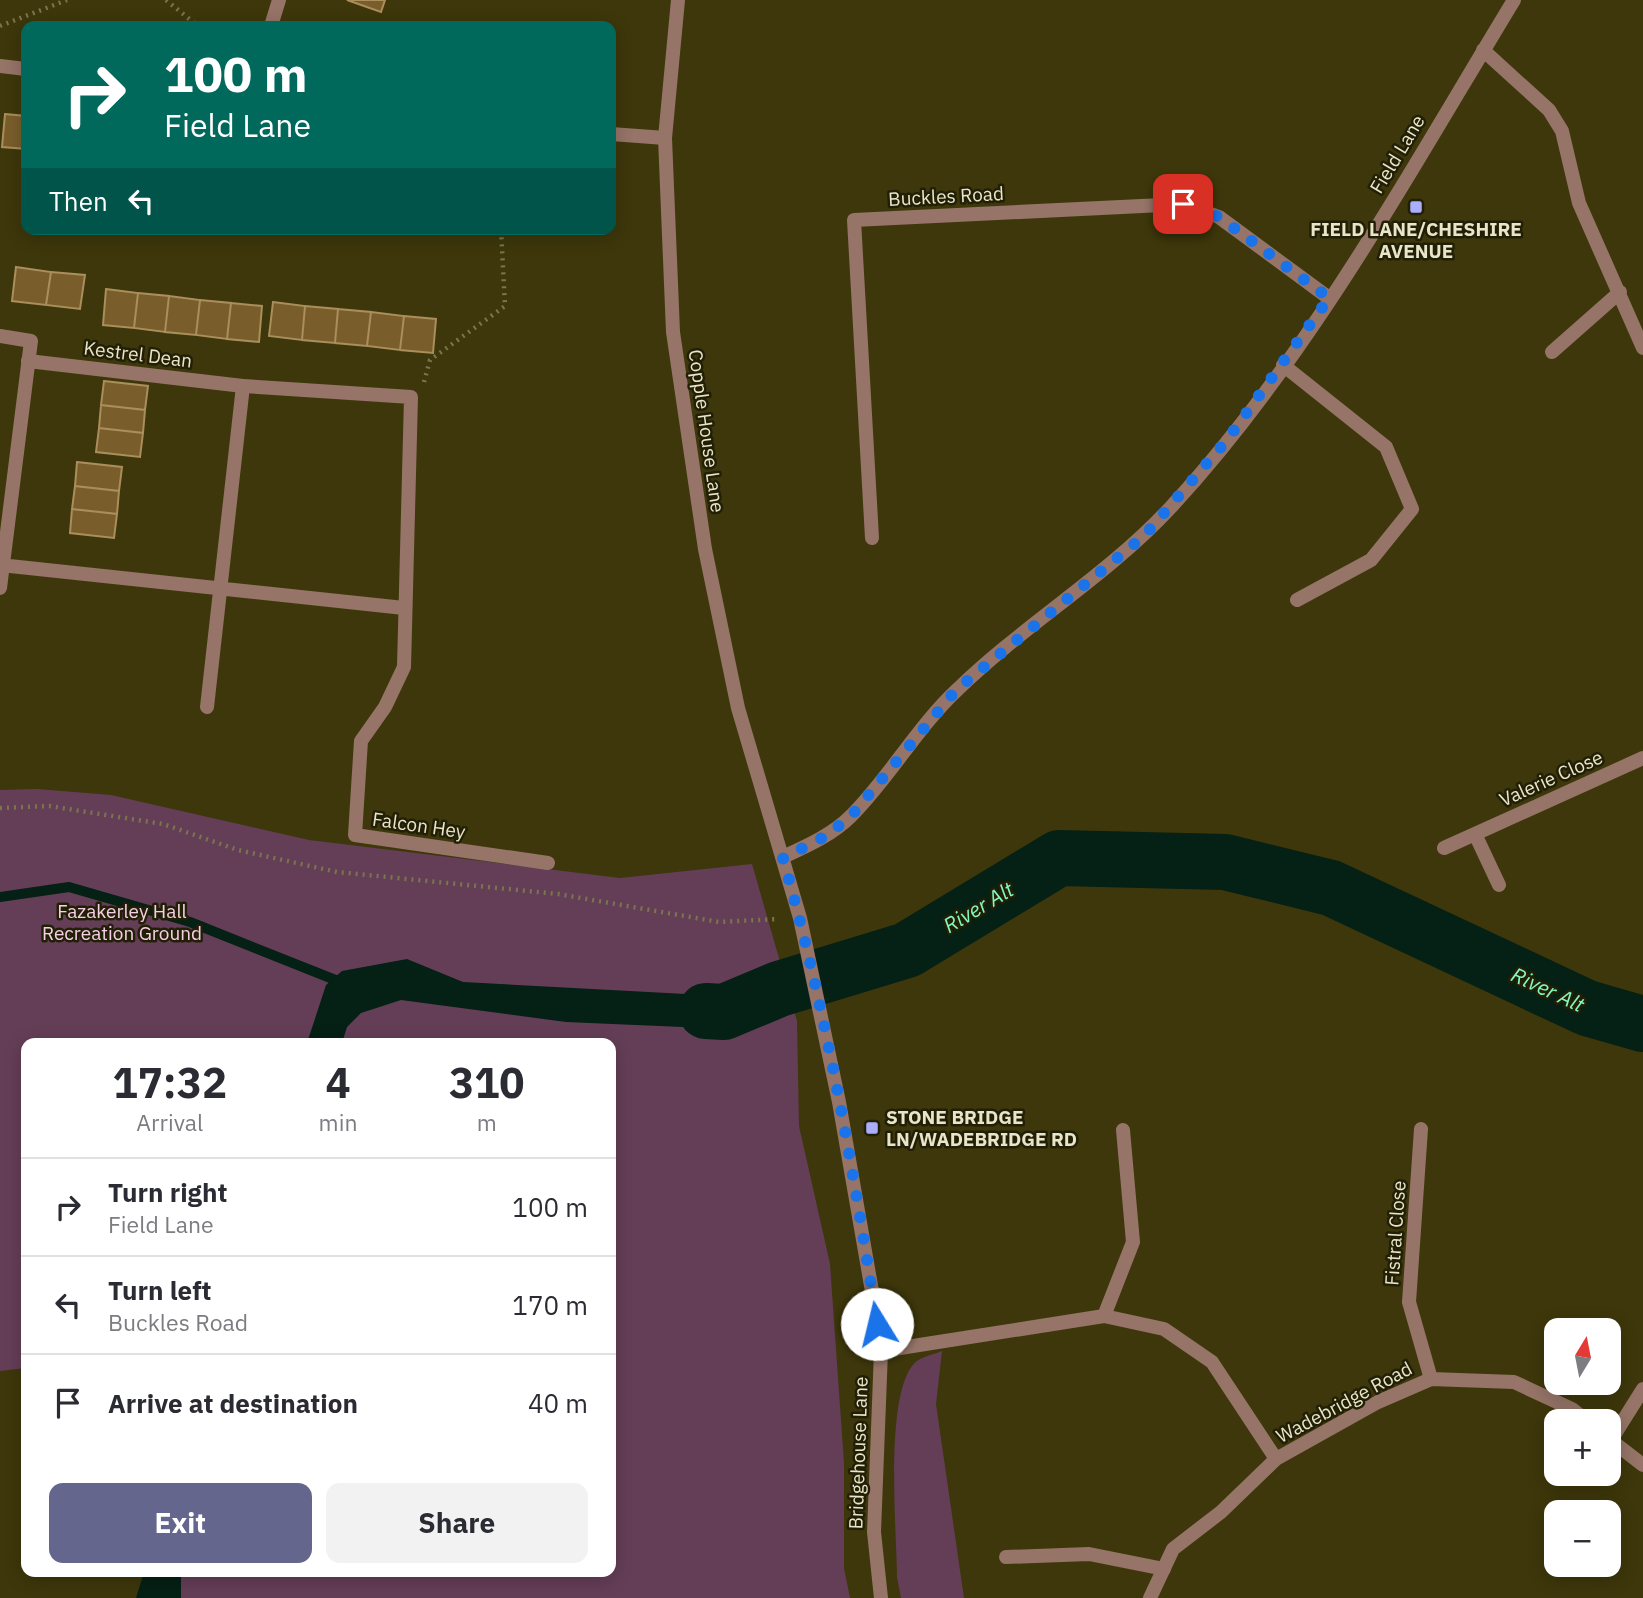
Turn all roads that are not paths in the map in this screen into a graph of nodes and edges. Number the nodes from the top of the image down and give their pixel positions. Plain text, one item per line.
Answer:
1 (279, 0) edge
2 (678, 0) edge
3 (1514, 0) edge
4 (273, 21) edge
5 (1483, 50) junction
6 (0, 66) edge
7 (21, 68) edge
8 (616, 134) edge
9 (665, 138) junction
10 (1620, 292) junction
11 (1329, 298) junction
12 (0, 336) edge
13 (1643, 348) edge
14 (1552, 352) dead end
15 (28, 361) junction
16 (1283, 365) junction
17 (243, 386) junction
18 (411, 397) joint
19 (872, 538) dead end
20 (2, 565) edge
21 (0, 588) edge
22 (221, 588) junction
23 (1297, 600) dead end
24 (404, 608) junction
25 (207, 707) dead end
26 (1643, 758) edge
27 (1475, 834) junction
28 (1444, 848) dead end
29 (783, 858) junction
30 (548, 863) dead end
31 (1499, 885) dead end
32 (1421, 1129) dead end
33 (1123, 1130) dead end
34 (1104, 1316) junction
35 (881, 1351) junction
36 (1431, 1379) junction
37 (1643, 1389) edge
38 (1572, 1409) edge
39 (1621, 1422) edge
40 (1621, 1448) edge
41 (1276, 1459) junction
42 (1643, 1465) edge
43 (1006, 1557) dead end
44 (1164, 1569) junction
45 (881, 1598) edge
46 (1150, 1598) edge

1 - 4 street
2 - 9 street, Copple House Lane
3 - 5 street, Field Lane
5 - 10 street
5 - 11 street, Field Lane
6 - 7 street
8 - 9 street
9 - 29 street, Copple House Lane
10 - 13 street
10 - 14 street
11 - 16 street, Field Lane
11 - 19 street, Buckles Road
12 - 15 street
15 - 17 street, Kestrel Dean
15 - 20 street
16 - 23 street
16 - 29 street, Field Lane
17 - 18 street, Kestrel Dean
17 - 22 street
18 - 24 street, Falcon Hey
20 - 21 street
20 - 22 street
22 - 24 street
22 - 25 street
24 - 30 street, Falcon Hey
26 - 27 street, Valerie Close
27 - 28 street, Valerie Close
27 - 31 street
29 - 35 street, Bridgehouse Lane
32 - 36 street, Fistral Close
33 - 34 street
34 - 35 street, Wadebridge Road
34 - 41 street, Wadebridge Road
35 - 45 street, Bridgehouse Lane
36 - 38 street, Wadebridge Road
36 - 41 street, Wadebridge Road
37 - 39 street
40 - 42 street
41 - 44 street
43 - 44 street
44 - 46 street

